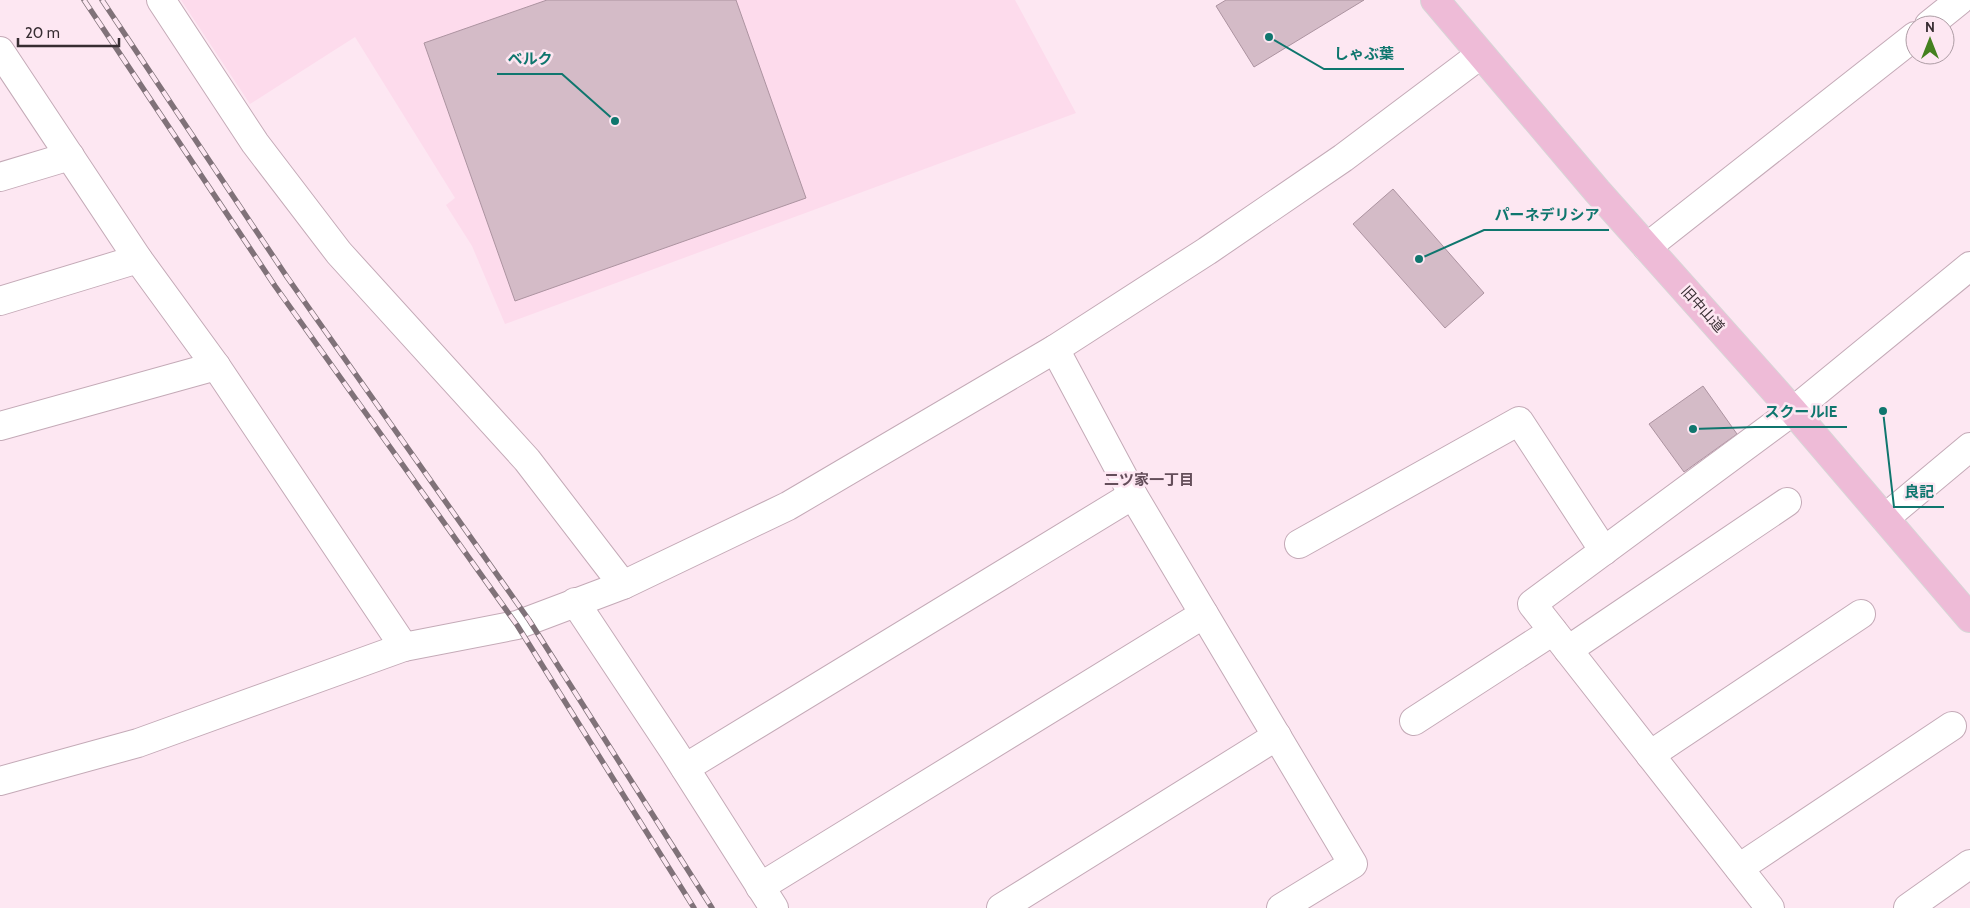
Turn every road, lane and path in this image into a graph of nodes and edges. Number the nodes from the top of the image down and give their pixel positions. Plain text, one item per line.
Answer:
1 (161, 0) edge
2 (1435, 0) edge
3 (1960, 0) edge
4 (1941, 15) edge
5 (1905, 44) edge
6 (1480, 55) junction
7 (3, 61) edge
8 (70, 156) junction
9 (0, 177) edge
10 (1647, 247) junction
11 (138, 259) junction
12 (1970, 266) edge
13 (0, 301) edge
14 (1055, 349) junction
15 (216, 366) junction
16 (1793, 411) junction
17 (0, 426) edge
18 (1970, 447) edge
19 (1134, 494) junction
20 (1788, 502) dead end
21 (1885, 518) junction
22 (1299, 544) dead end
23 (1604, 551) junction
24 (623, 585) junction
25 (575, 602) junction
26 (1204, 614) junction
27 (1860, 614) dead end
28 (1970, 618) edge
29 (1560, 640) junction
30 (404, 647) junction
31 (1414, 721) dead end
32 (1952, 726) dead end
33 (1277, 736) junction
34 (1650, 755) junction
35 (685, 768) junction
36 (0, 781) edge
37 (1970, 864) edge
38 (1739, 868) junction
39 (767, 897) edge
40 (1001, 908) edge
41 (1281, 908) edge
42 (1770, 908) edge
43 (1908, 908) edge

1 - 24 street
2 - 6 main road, 旧中山道
3 - 4 street
5 - 10 street
6 - 10 main road, 旧中山道
6 - 14 street
7 - 8 street
8 - 9 street
8 - 11 street
10 - 16 main road, 旧中山道
11 - 13 street
11 - 15 street
12 - 16 street
14 - 19 street
14 - 24 street
15 - 17 street
15 - 30 street
16 - 21 main road, 旧中山道
16 - 23 street
18 - 21 street
19 - 26 street
19 - 35 street
20 - 29 street
21 - 28 main road, 旧中山道
22 - 23 street
23 - 29 street
24 - 25 street
25 - 30 street
25 - 35 street
26 - 33 street
26 - 39 street
27 - 34 street
29 - 31 street
29 - 34 street
30 - 36 street
32 - 38 street
33 - 40 street
33 - 41 street
34 - 38 street
35 - 39 street
37 - 43 street
38 - 42 street

